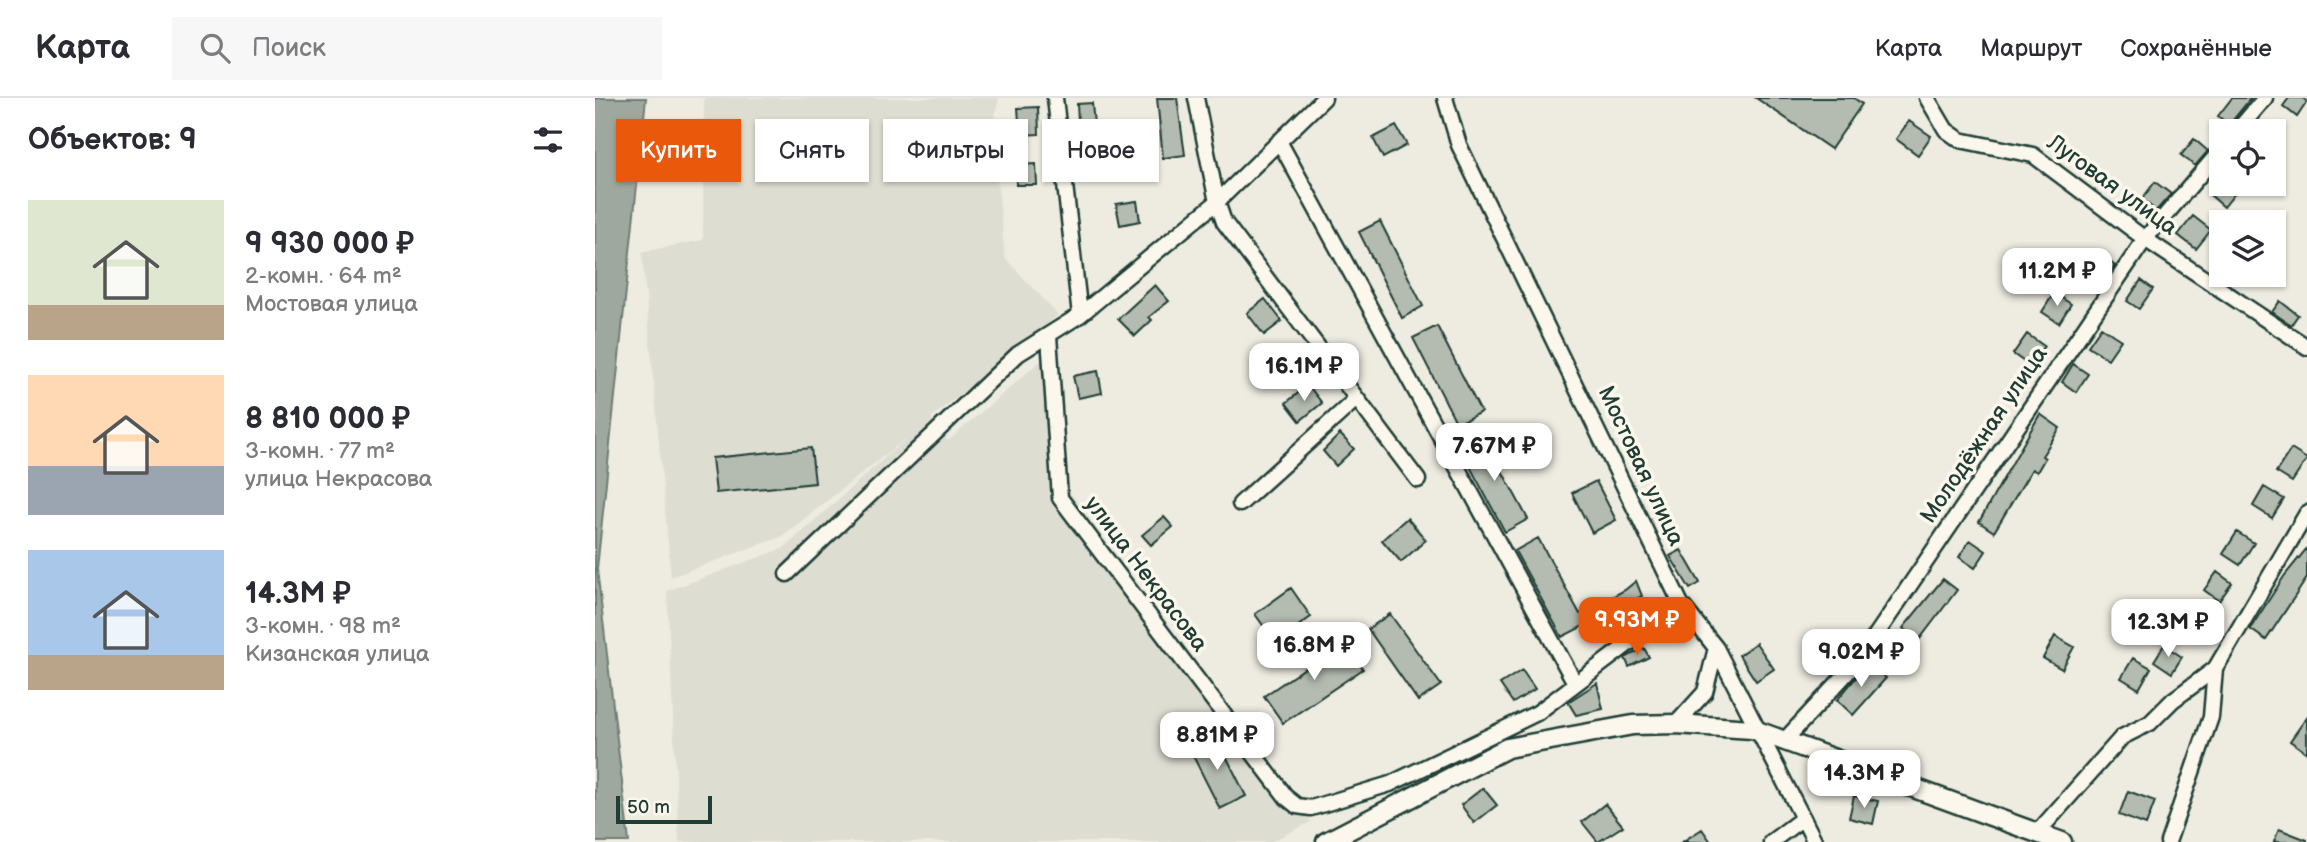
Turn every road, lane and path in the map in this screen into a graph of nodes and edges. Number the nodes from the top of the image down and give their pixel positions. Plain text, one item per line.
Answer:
1 (1055, 98) edge
2 (1196, 98) edge
3 (1324, 98) edge
4 (1445, 98) edge
5 (1927, 98) edge
6 (2265, 98) edge
7 (2247, 119) edge
8 (1279, 141) junction
9 (2209, 164) edge
10 (1217, 202) junction
11 (2145, 239) junction
12 (1080, 315) junction
13 (1049, 336) junction
14 (2307, 347) edge
15 (1355, 400) junction
16 (1418, 480) dead end
17 (1240, 504) dead end
18 (2307, 513) edge
19 (787, 574) dead end
20 (1681, 604) junction
21 (1716, 648) junction
22 (2215, 669) junction
23 (1575, 683) junction
24 (1676, 724) junction
25 (1759, 732) junction
26 (1783, 742) junction
27 (1803, 818) junction
28 (2036, 833) junction
29 (1326, 842) edge
30 (1771, 842) edge
31 (1815, 842) edge
32 (2062, 842) edge
33 (2168, 842) edge

1 - 12 street
2 - 10 street
3 - 8 street
4 - 20 street, Мостовая улица
5 - 11 street, Луговая улица
6 - 7 street
8 - 10 street
8 - 23 street
9 - 11 street, Молодёжная улица
10 - 12 street
10 - 15 street
11 - 14 street, Луговая улица
11 - 26 street, Молодёжная улица
12 - 13 street
13 - 19 street
13 - 23 street, улица Некрасова
15 - 16 street
15 - 17 street
18 - 22 street
20 - 21 street, Мостовая улица
20 - 23 street
21 - 24 street
21 - 25 street, Мостовая улица
22 - 28 street
22 - 33 street
24 - 25 street
24 - 29 street
25 - 26 street
25 - 27 street, Мостовая улица
26 - 28 street
27 - 30 street
27 - 31 street, Мостовая улица
28 - 32 street

